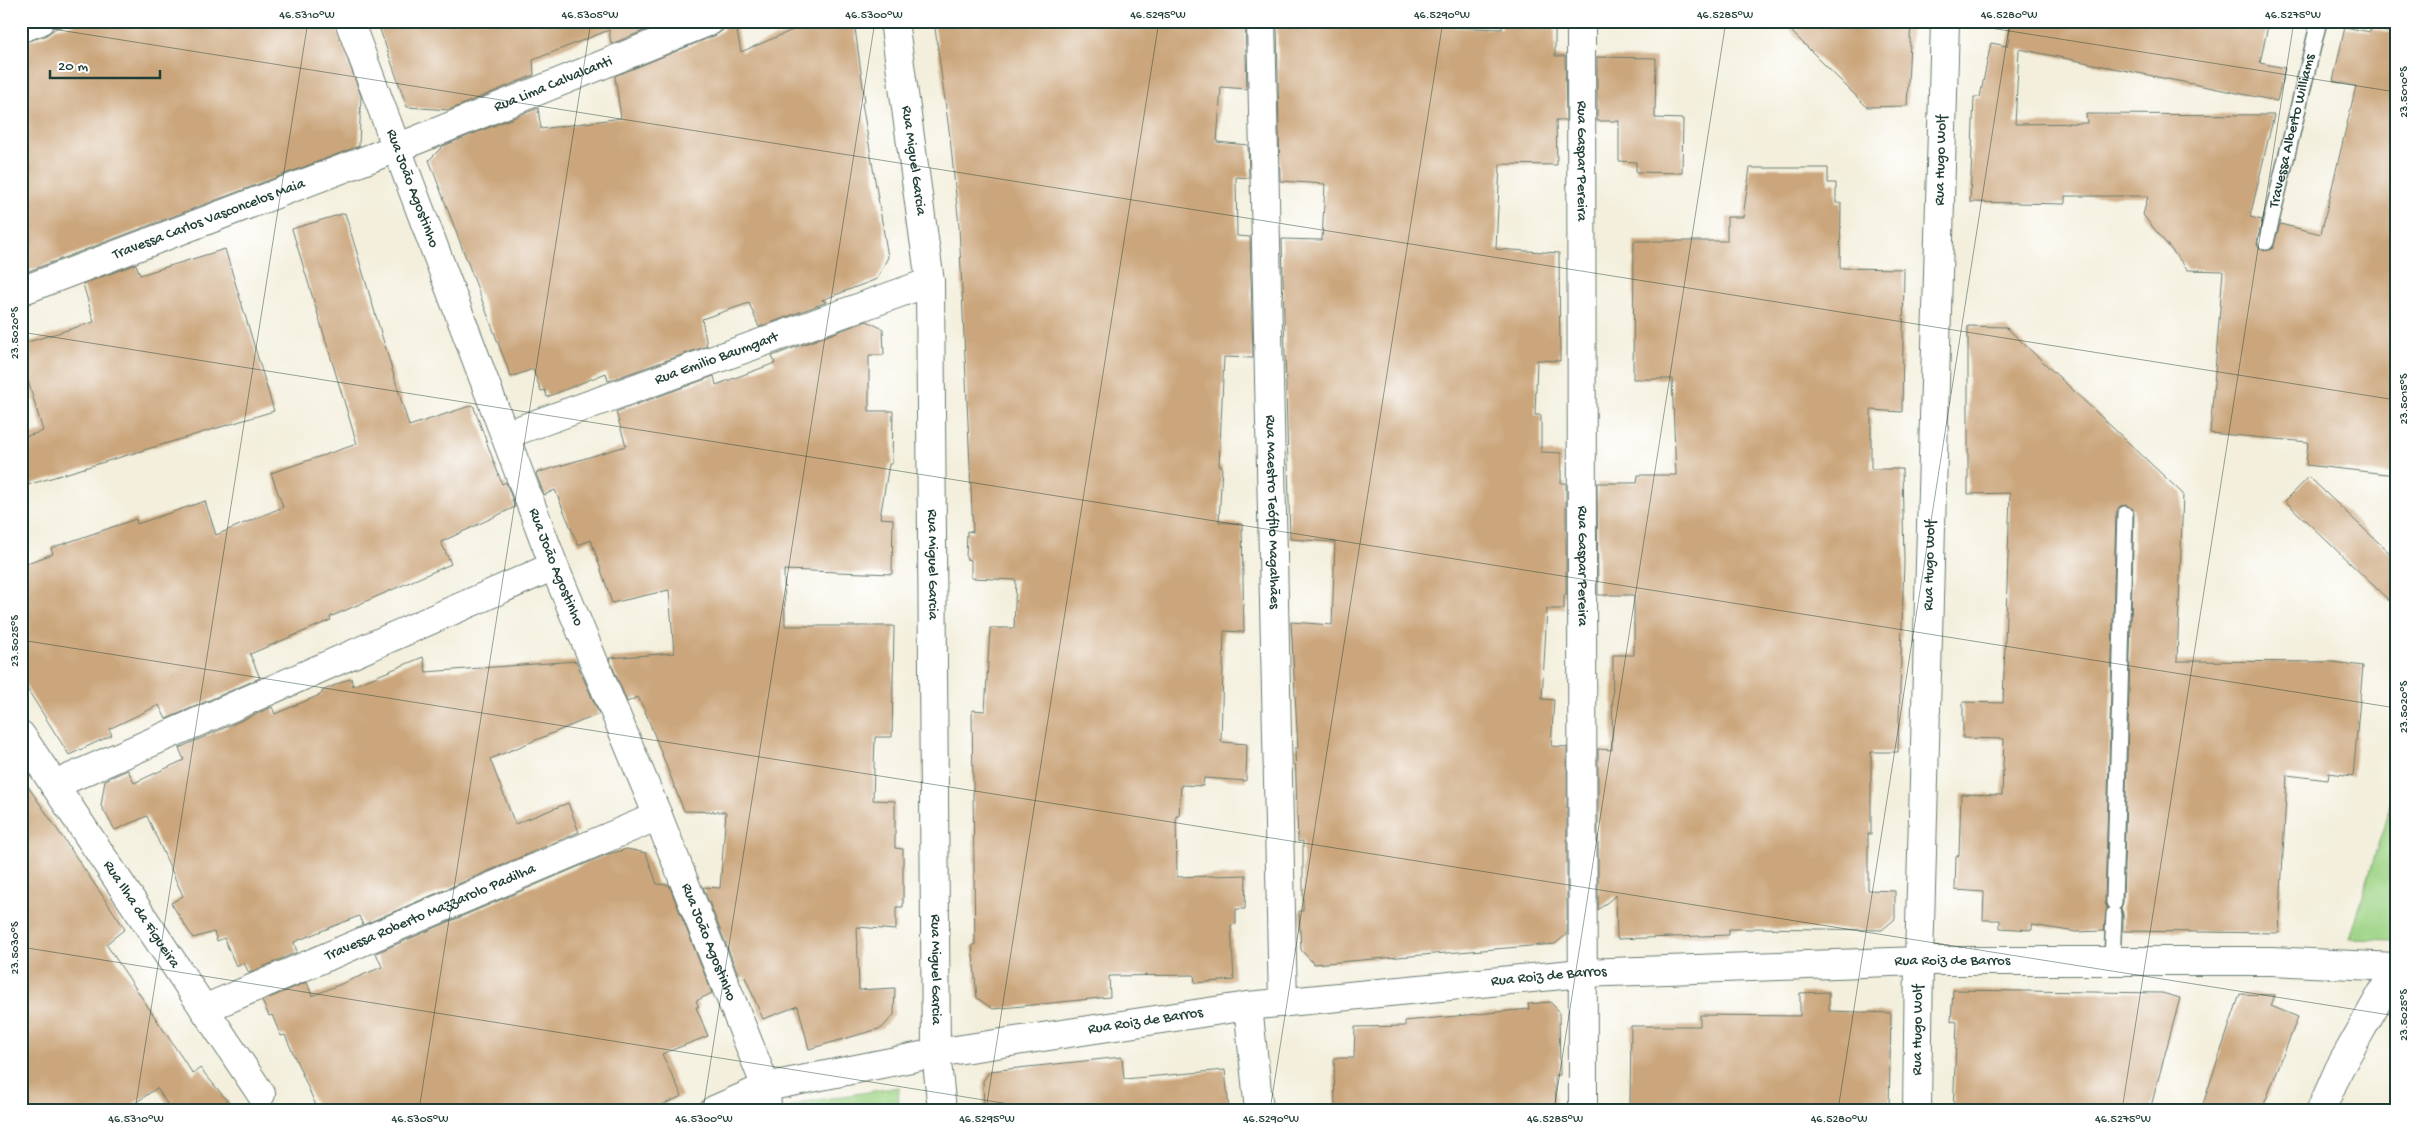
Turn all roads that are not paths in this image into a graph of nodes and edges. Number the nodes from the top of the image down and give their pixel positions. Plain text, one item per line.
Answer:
1 (40, 21) edge
2 (350, 21) edge
3 (710, 21) edge
4 (894, 21) edge
5 (1261, 21) edge
6 (1581, 21) edge
7 (1945, 21) edge
8 (2319, 21) edge
9 (21, 28) edge
10 (397, 148) junction
11 (2266, 242) dead end
12 (930, 282) junction
13 (21, 291) edge
14 (505, 436) junction
15 (2125, 514) dead end
16 (554, 566) junction
17 (21, 735) edge
18 (54, 784) junction
19 (658, 816) junction
20 (1919, 961) junction
21 (2112, 961) junction
22 (2396, 967) edge
23 (1582, 973) junction
24 (1283, 1003) junction
25 (1248, 1006) junction
26 (204, 1009) junction
27 (936, 1053) junction
28 (261, 1094) dead end
29 (766, 1099) edge
30 (714, 1110) edge
31 (942, 1110) edge
32 (1259, 1110) edge
33 (1583, 1110) edge
34 (1917, 1110) edge
35 (2321, 1110) edge

1 - 9 street
2 - 10 street, Rua João Agostinho
3 - 10 street, Rua Lima Calvalcanti
4 - 12 street, Rua Miguel Garcia
5 - 24 street, Rua Maestro Teófilo Magalhães
6 - 23 street, Rua Gaspar Pereira
7 - 20 street, Rua Hugo Wolf
8 - 11 lane, Travessa Alberto Williams
10 - 13 street, Travessa Carlos Vasconcelos Maia
10 - 14 street, Rua João Agostinho
12 - 14 street, Rua Emilio Baumgart
12 - 27 street, Rua Miguel Garcia
14 - 16 street, Rua João Agostinho
15 - 21 lane
16 - 18 street
16 - 19 street, Rua João Agostinho
17 - 18 street, Rua Ilha da Figueira
18 - 26 street, Rua Ilha da Figueira
19 - 26 street, Travessa Roberto Mazzarolo Padilha
19 - 29 street, Rua João Agostinho
20 - 21 street, Rua Roiz de Barros
20 - 23 street, Rua Roiz de Barros
20 - 34 street, Rua Hugo Wolf
21 - 22 street, Rua Roiz de Barros
22 - 35 street
23 - 24 street, Rua Roiz de Barros
23 - 33 street, Rua Gaspar Pereira
24 - 25 street, Rua Roiz de Barros
25 - 27 street, Rua Roiz de Barros
25 - 32 street
26 - 28 street, Rua Ilha da Figueira
27 - 29 street, Rua Roiz de Barros
27 - 31 street, Rua Miguel Garcia
29 - 30 street, Rua Roiz de Barros

